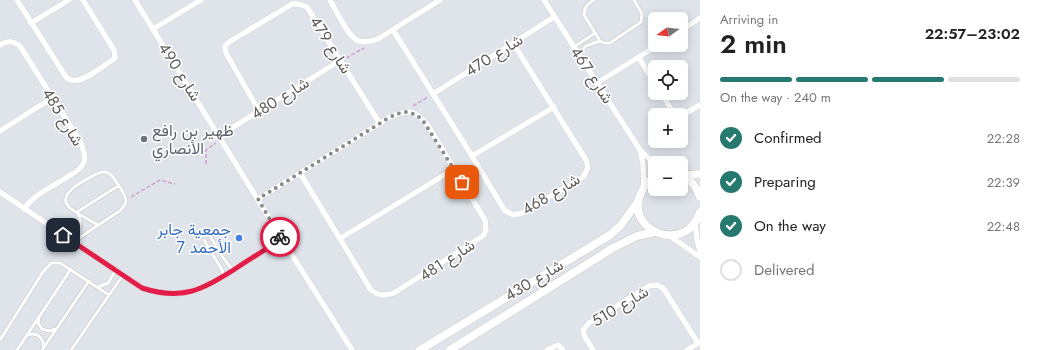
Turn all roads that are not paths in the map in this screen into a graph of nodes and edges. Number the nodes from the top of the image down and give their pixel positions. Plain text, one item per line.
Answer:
1 (17, 0) edge
2 (69, 0) edge
3 (83, 0) edge
4 (135, 0) edge
5 (201, 0) edge
6 (330, 0) edge
7 (440, 0) edge
8 (544, 0) edge
9 (594, 0) edge
10 (634, 0) edge
11 (554, 17) junction
12 (700, 18) edge
13 (31, 23) junction
14 (688, 26) edge
15 (153, 29) junction
16 (393, 30) junction
17 (595, 33) junction
18 (600, 41) junction
19 (513, 43) junction
20 (0, 45) edge
21 (574, 47) junction
22 (648, 52) edge
23 (578, 54) junction
24 (638, 58) junction
25 (341, 60) junction
26 (648, 73) edge
27 (597, 83) junction
28 (433, 94) junction
29 (52, 98) junction
30 (700, 105) edge
31 (554, 107) junction
32 (259, 111) junction
33 (688, 111) edge
34 (380, 124) junction
35 (0, 131) edge
36 (220, 138) junction
37 (640, 150) junction
38 (472, 156) junction
39 (648, 157) edge
40 (454, 170) junction
41 (300, 173) junction
42 (700, 174) edge
43 (688, 175) edge
44 (688, 179) edge
45 (648, 183) edge
46 (118, 186) junction
47 (644, 186) junction
48 (0, 192) edge
49 (700, 197) edge
50 (258, 199) junction
51 (638, 200) junction
52 (24, 209) junction
53 (77, 212) junction
54 (700, 212) edge
55 (695, 223) junction
56 (98, 225) junction
57 (655, 232) junction
58 (63, 235) junction
59 (210, 236) dead end
60 (670, 236) junction
61 (340, 238) junction
62 (282, 239) junction
63 (204, 240) dead end
64 (73, 242) junction
65 (700, 251) edge
66 (700, 257) edge
67 (71, 269) junction
68 (116, 270) junction
69 (233, 270) junction
70 (124, 275) junction
71 (224, 276) junction
72 (89, 281) junction
73 (98, 287) junction
74 (109, 295) junction
75 (39, 317) junction
76 (56, 329) junction
77 (26, 335) junction
78 (0, 340) edge
79 (699, 342) edge
80 (43, 348) edge
81 (17, 350) edge
82 (71, 350) edge
83 (351, 350) edge
84 (420, 350) edge
85 (450, 350) edge
86 (547, 350) edge
87 (563, 350) edge
88 (593, 350) edge
89 (687, 350) edge

1 - 13 street
2 - 13 street
3 - 13 street
4 - 15 street, شارع 490
5 - 15 street
6 - 16 street
7 - 16 street
8 - 11 street, شارع 467
9 - 17 lane
10 - 18 lane
11 - 19 street, شارع 470
11 - 21 street, شارع 467
12 - 14 street
15 - 36 street, شارع 490
16 - 28 street, شارع 468
17 - 18 lane
17 - 21 lane
18 - 23 lane
19 - 28 street, شارع 470
19 - 31 street, شارع 468
20 - 29 street, شارع 485
21 - 23 street, شارع 467
22 - 24 street
23 - 27 street, شارع 467
24 - 26 street
24 - 27 street
25 - 32 street, شارع 480
25 - 32 street, شارع 479
25 - 34 street, شارع 479
27 - 37 street, شارع 467
28 - 38 street, شارع 468
29 - 35 street
29 - 52 street, شارع 485
30 - 33 street
31 - 38 street
31 - 38 street, شارع 468
32 - 36 street, شارع 480
34 - 40 street, شارع 481
34 - 41 street
36 - 50 street, شارع 490
37 - 39 street, شارع 467
37 - 47 street, شارع 467
40 - 61 street
40 - 61 street, شارع 481
41 - 50 street
41 - 61 street, شارع 481
42 - 43 street
44 - 49 street
45 - 47 street
46 - 53 lane
46 - 53 lane
46 - 56 lane
47 - 51 street, شارع 430
48 - 52 street
50 - 62 street, شارع 490
51 - 57 street
51 - 84 street, شارع 430
52 - 58 street
53 - 56 lane
53 - 58 lane
54 - 55 street
55 - 60 street
55 - 65 street
56 - 64 lane
57 - 60 street
57 - 85 street, شارع 430
58 - 64 street
59 - 69 lane
60 - 66 street
62 - 69 street
62 - 83 street, شارع 490
63 - 71 lane
64 - 68 street
67 - 72 lane
67 - 75 lane
67 - 78 lane
68 - 70 street
68 - 73 lane
69 - 71 street
70 - 71 street
70 - 74 lane
72 - 73 lane
72 - 76 lane
73 - 74 lane
74 - 82 lane
75 - 76 lane
75 - 77 lane
76 - 80 lane
77 - 80 lane
77 - 81 lane
79 - 88 street, شارع 510
79 - 89 street
86 - 87 street

